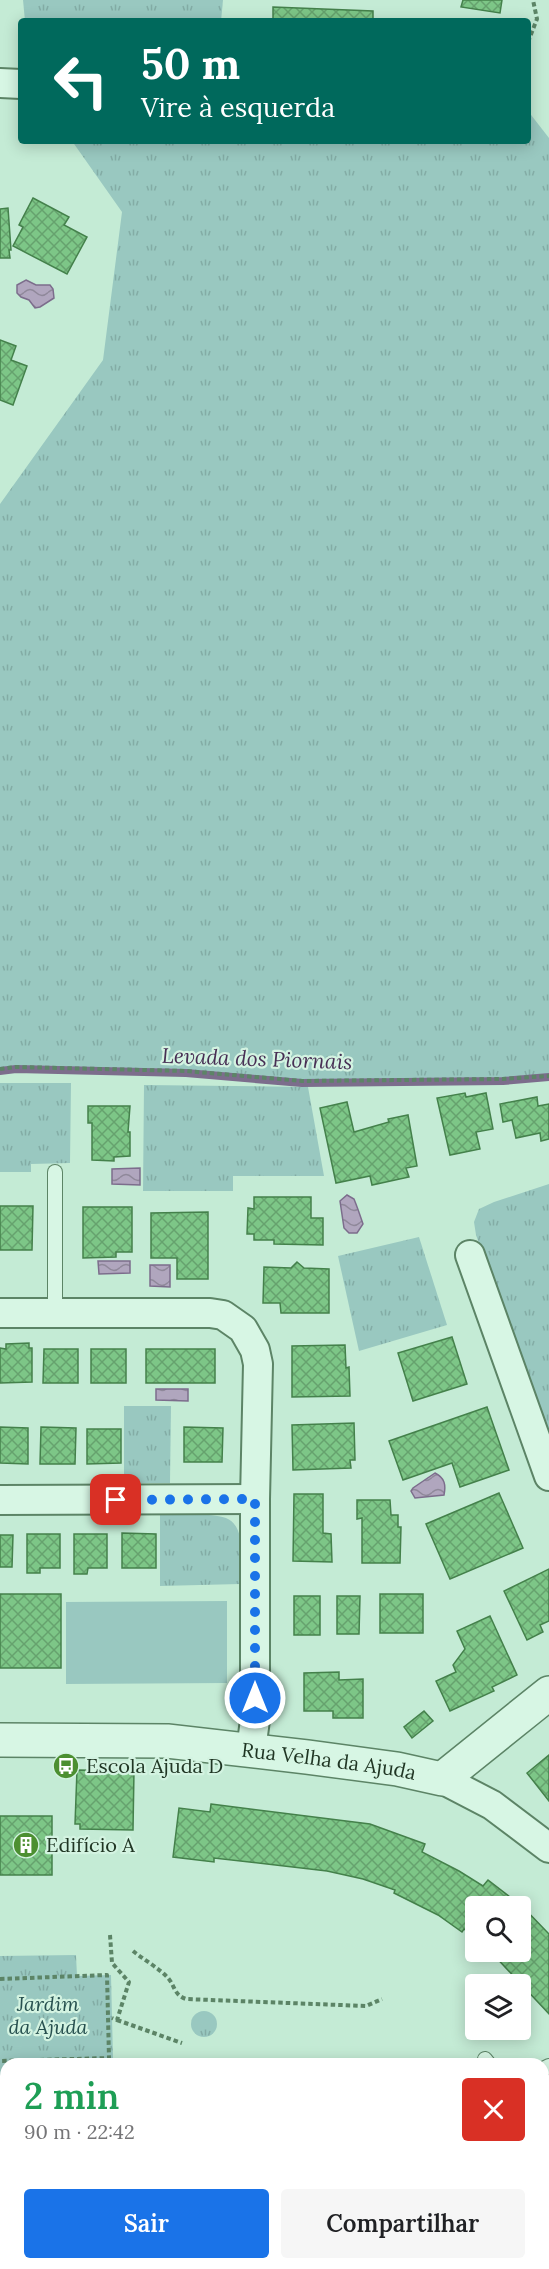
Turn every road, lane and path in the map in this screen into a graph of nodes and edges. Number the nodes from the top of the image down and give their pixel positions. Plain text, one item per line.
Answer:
1 (533, 0) edge
2 (531, 34) edge
3 (0, 83) edge
4 (18, 84) edge
5 (0, 1069) edge
6 (549, 1076) edge
7 (55, 1172) dead end
8 (470, 1255) dead end
9 (0, 1313) edge
10 (55, 1313) junction
11 (549, 1476) edge
12 (255, 1499) junction
13 (0, 1500) edge
14 (549, 1693) edge
15 (0, 1740) edge
16 (251, 1750) junction
17 (442, 1779) junction
18 (549, 1848) edge
19 (110, 1935) dead end
20 (133, 1952) dead end
21 (0, 1979) edge
22 (382, 1999) dead end
23 (182, 2043) dead end
24 (109, 2058) edge

1 - 2 path
3 - 4 street
5 - 6 path
7 - 10 lane
8 - 11 street
9 - 10 street
10 - 12 street
12 - 13 street
12 - 16 street
14 - 17 street
15 - 16 street, Rua Velha da Ajuda
16 - 17 street, Rua Velha da Ajuda
17 - 18 street
19 - 23 path
20 - 22 path
21 - 24 path

